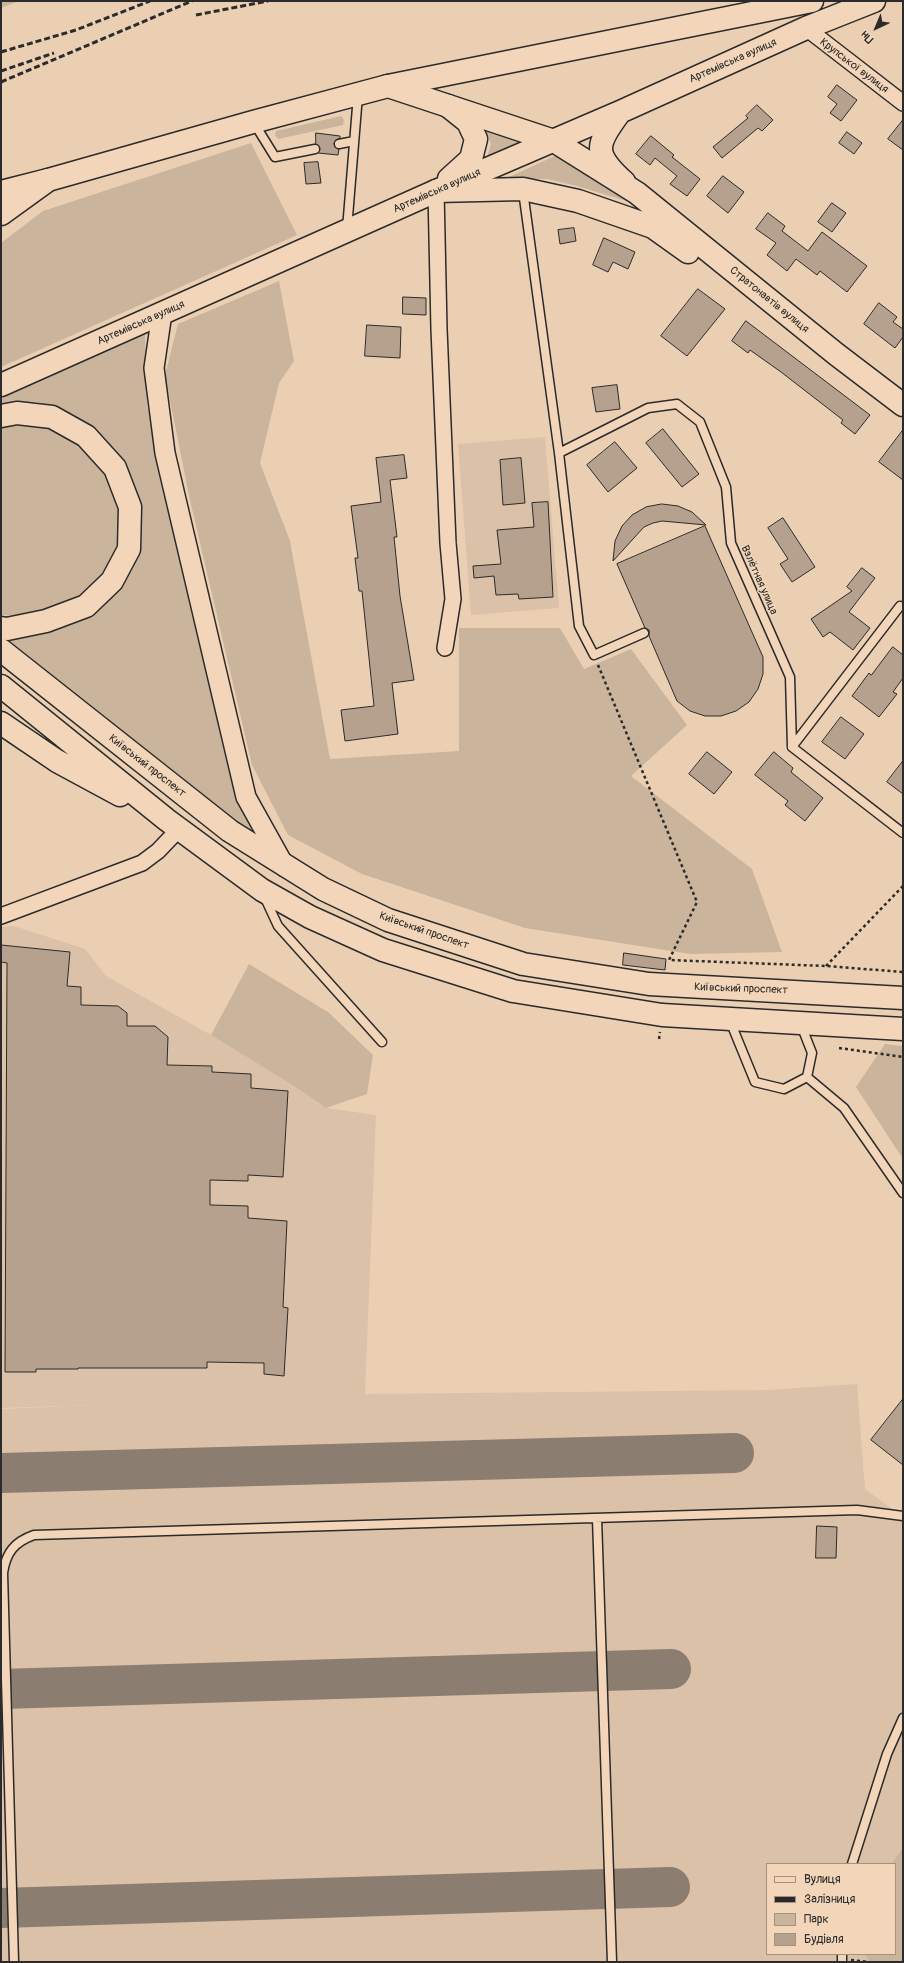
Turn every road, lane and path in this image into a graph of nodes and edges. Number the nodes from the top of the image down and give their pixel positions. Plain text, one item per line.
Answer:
1 (812, 1) edge
2 (874, 1) edge
3 (806, 28) junction
4 (388, 86) junction
5 (358, 94) junction
6 (903, 103) edge
7 (448, 106) junction
8 (620, 112) junction
9 (253, 122) junction
10 (354, 141) junction
11 (554, 141) junction
12 (339, 144) dead end
13 (315, 149) dead end
14 (48, 180) junction
15 (523, 189) junction
16 (436, 191) junction
17 (1, 192) edge
18 (637, 194) junction
19 (1, 214) edge
20 (346, 232) junction
21 (162, 313) junction
22 (836, 354) junction
23 (1, 384) edge
24 (903, 404) edge
25 (1, 416) edge
26 (559, 453) junction
27 (900, 606) dead end
28 (1, 628) edge
29 (644, 633) dead end
30 (445, 648) dead end
31 (1, 650) edge
32 (594, 655) junction
33 (1, 686) edge
34 (1, 723) edge
35 (792, 747) junction
36 (173, 825) junction
37 (903, 833) edge
38 (285, 867) junction
39 (903, 886) edge
40 (322, 889) junction
41 (262, 890) junction
42 (1, 916) edge
43 (310, 917) junction
44 (826, 966) junction
45 (903, 972) edge
46 (732, 988) junction
47 (791, 991) junction
48 (903, 998) edge
49 (730, 1020) junction
50 (800, 1024) junction
51 (903, 1029) edge
52 (382, 1042) dead end
53 (838, 1048) dead end
54 (903, 1057) edge
55 (806, 1077) junction
56 (903, 1193) edge
57 (903, 1516) edge
58 (597, 1518) junction
59 (903, 1718) edge
60 (852, 1863) edge
61 (842, 1958) edge
62 (14, 1962) edge
63 (612, 1962) edge
64 (869, 1962) edge

1 - 4 main road
2 - 3 main road, Артемівська вулиця
3 - 6 street, Крупської вулиця
3 - 8 main road, Артемівська вулиця
4 - 5 main road
4 - 7 main road
5 - 9 main road
5 - 10 lane
7 - 11 main road
7 - 16 main road
8 - 11 main road, Артемівська вулиця
8 - 18 main road
9 - 13 lane
9 - 14 main road
10 - 12 lane
10 - 20 lane
11 - 16 main road, Артемівська вулиця
11 - 18 main road
14 - 17 main road
14 - 19 main road
15 - 16 main road
15 - 22 main road
15 - 26 lane
16 - 20 main road, Артемівська вулиця
16 - 30 street
18 - 22 main road, Стратонавтів вулиця
20 - 21 main road, Артемівська вулиця
21 - 23 main road, Артемівська вулиця
21 - 38 street
22 - 24 main road, Стратонавтів вулиця
25 - 28 main road
26 - 32 lane
26 - 35 lane, Взлётная улица
27 - 35 lane
29 - 32 lane
31 - 38 main road, Київський проспект
32 - 44 path
33 - 36 main road
34 - 36 main road
35 - 37 lane
36 - 41 main road
36 - 42 street
38 - 40 main road, Київський проспект
38 - 41 main road
39 - 44 path
40 - 43 main road
40 - 46 main road, Київський проспект
41 - 43 main road
41 - 52 lane
43 - 49 main road
44 - 45 path
46 - 47 main road, Київський проспект
46 - 49 main road
47 - 48 main road, Київський проспект
47 - 50 main road
49 - 50 main road
49 - 55 lane
50 - 51 main road
50 - 55 lane
53 - 54 path
55 - 56 lane
57 - 58 lane
58 - 62 lane
58 - 63 lane
59 - 60 lane
61 - 64 path

